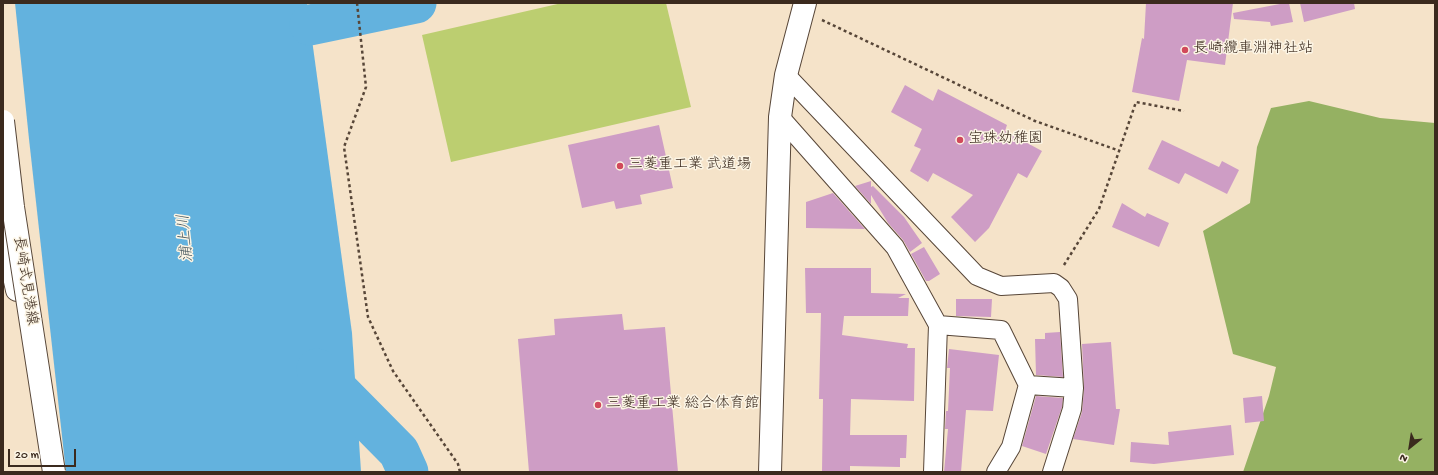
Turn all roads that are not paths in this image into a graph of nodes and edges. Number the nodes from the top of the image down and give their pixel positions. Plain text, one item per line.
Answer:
1 (803, 7) edge
2 (786, 76) junction
3 (780, 117) junction
4 (3, 121) edge
5 (3, 227) edge
6 (938, 325) junction
7 (1028, 385) junction
8 (1074, 388) junction
9 (54, 472) edge
10 (60, 472) edge
11 (770, 472) edge
12 (933, 472) edge
13 (996, 472) edge
14 (1052, 472) edge

1 - 2 main road
2 - 3 main road
2 - 8 street
3 - 6 street
3 - 11 main road
4 - 9 main road, 長崎式見港線, bridge
5 - 10 main road, 長崎式見港線, bridge
6 - 7 street
6 - 12 street
7 - 8 street
7 - 13 street
8 - 14 street

